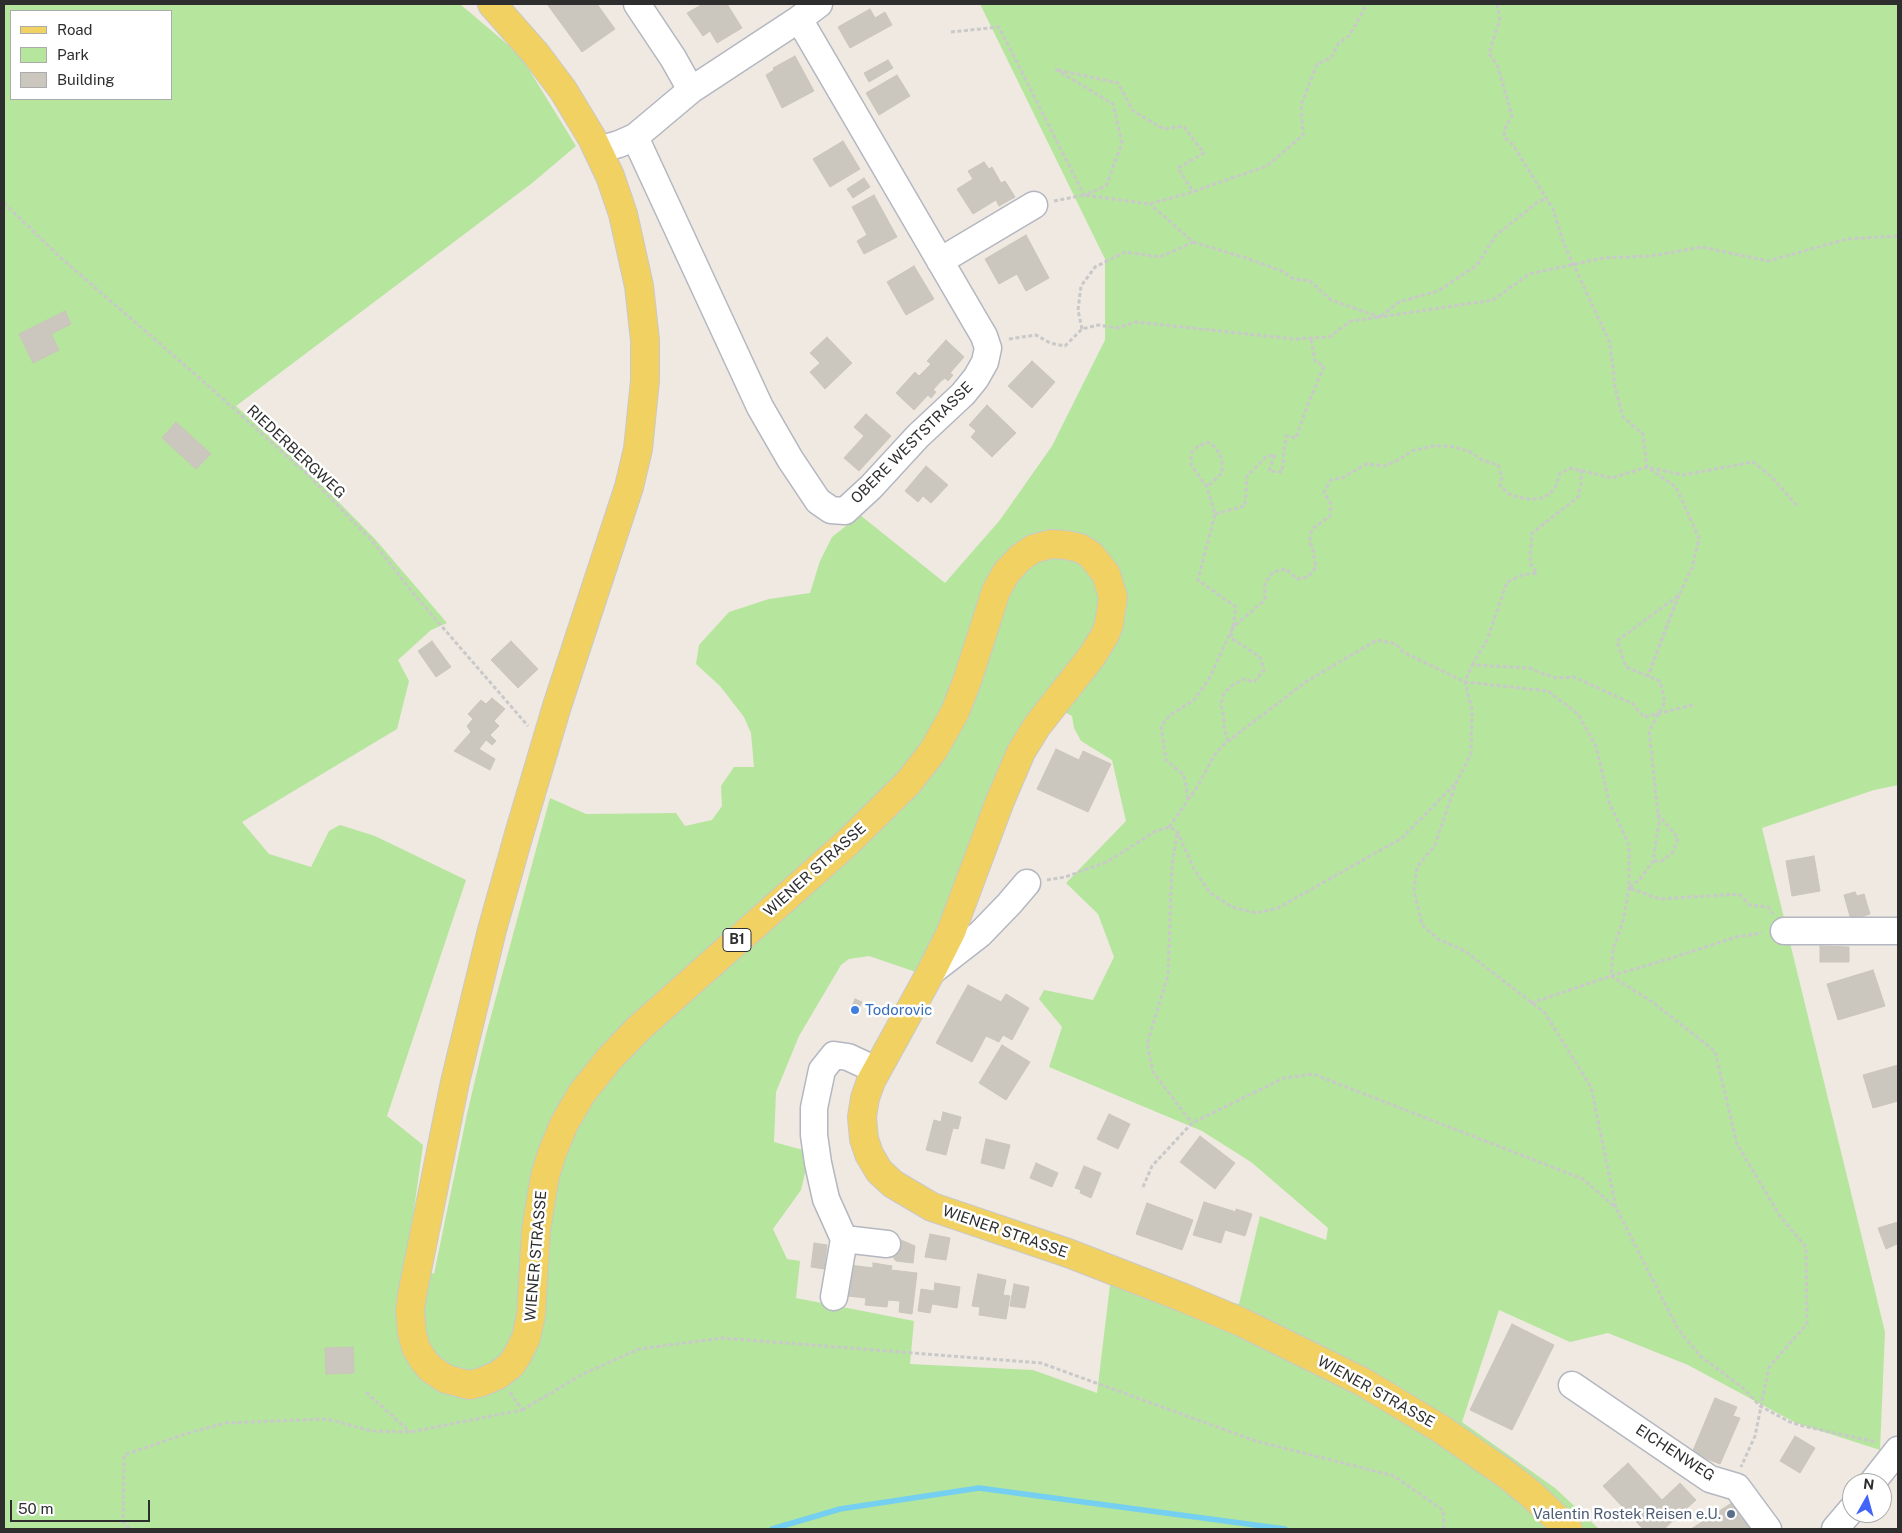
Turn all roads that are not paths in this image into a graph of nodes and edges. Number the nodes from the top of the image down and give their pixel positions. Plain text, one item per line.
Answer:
1 (492, 4) edge
2 (637, 4) edge
3 (809, 12) edge
4 (692, 90) junction
5 (635, 137) junction
6 (598, 150) junction
7 (1034, 205) road end
8 (940, 261) junction
9 (1026, 883) road end
10 (1784, 931) road end
11 (1898, 931) edge
12 (931, 972) junction
13 (876, 1070) junction
14 (844, 1238) junction
15 (886, 1244) dead end
16 (834, 1297) dead end
17 (1572, 1385) dead end
18 (1891, 1447) edge
19 (1878, 1473) edge
20 (1568, 1529) edge
21 (1768, 1529) edge

1 - 6 main road, WIENER STRASSE / B1
2 - 4 street
3 - 4 street
3 - 8 street
4 - 5 street
5 - 6 street
5 - 8 street, OBERE WESTSTRASSE
6 - 12 main road, WIENER STRASSE / B1
7 - 8 street
9 - 12 street
10 - 11 street
12 - 13 main road, WIENER STRASSE / B1
13 - 14 street
13 - 20 main road, WIENER STRASSE / B1
14 - 15 street
14 - 16 street
17 - 21 street, EICHENWEG
18 - 19 street

